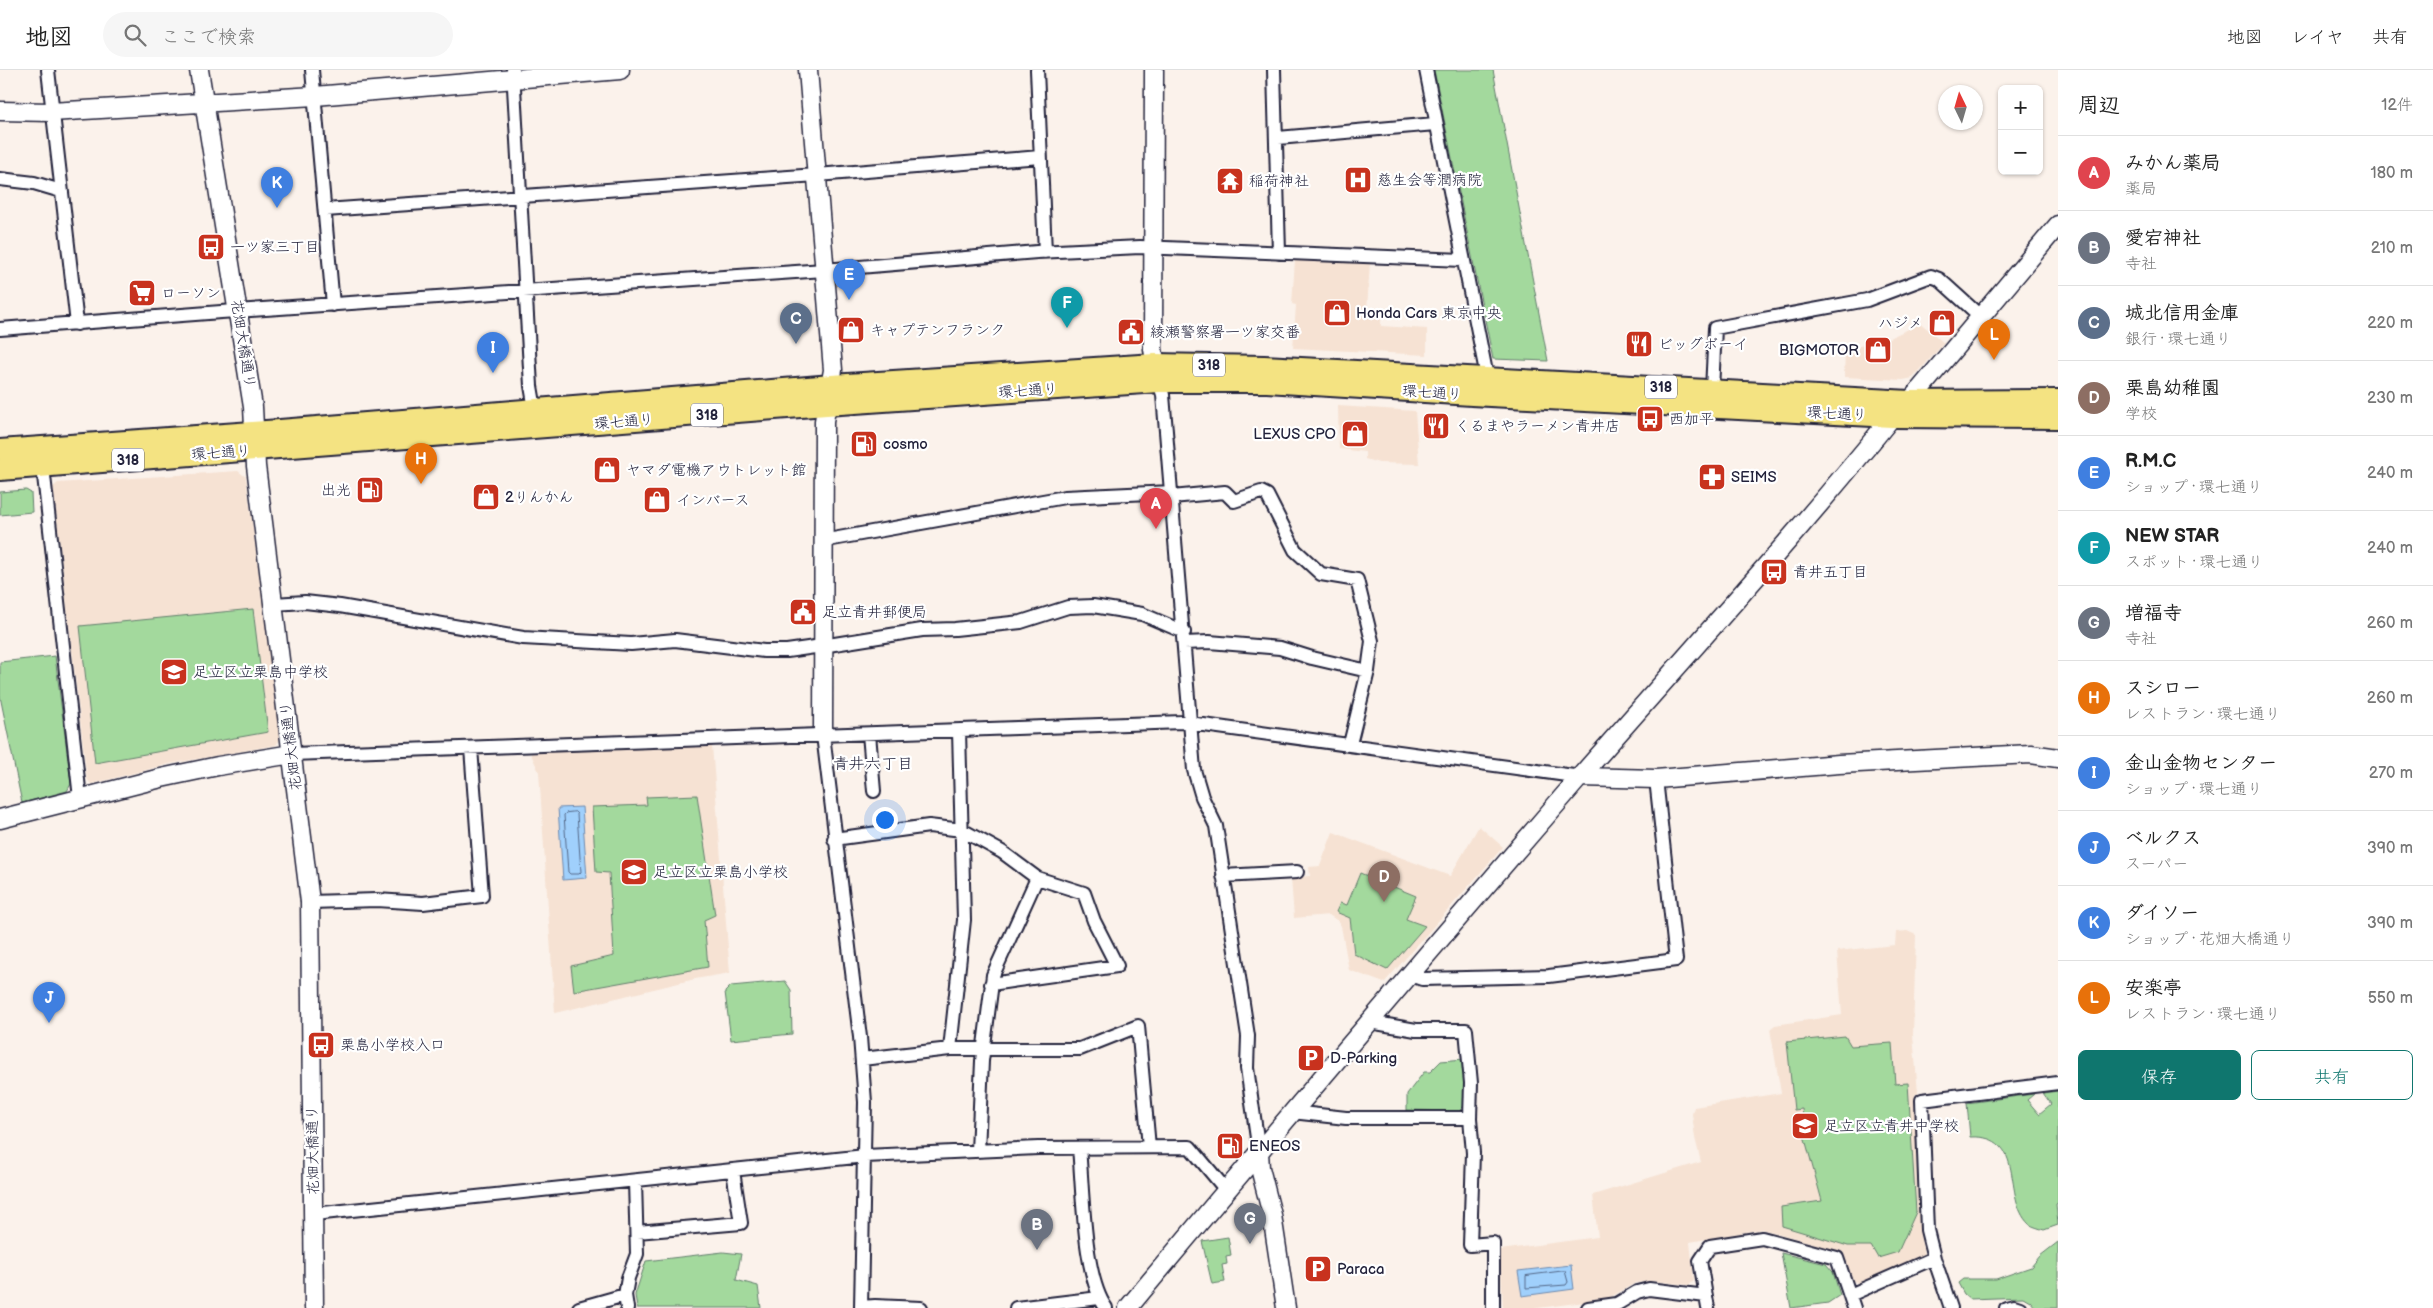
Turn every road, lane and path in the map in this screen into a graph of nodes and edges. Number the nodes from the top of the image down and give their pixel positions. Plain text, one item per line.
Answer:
1 (48, 70) edge
2 (199, 70) edge
3 (312, 70) edge
4 (620, 70) edge
5 (808, 70) edge
6 (1037, 70) edge
7 (1154, 70) edge
8 (1274, 70) edge
9 (1426, 70) edge
10 (513, 74) edge
11 (315, 96) junction
12 (204, 102) junction
13 (0, 111) edge
14 (51, 112) junction
15 (1435, 124) junction
16 (1278, 138) junction
17 (1040, 157) junction
18 (817, 175) junction
19 (0, 179) edge
20 (62, 191) junction
21 (520, 195) junction
22 (325, 210) junction
23 (2058, 225) edge
24 (1152, 246) junction
25 (1045, 252) junction
26 (1279, 253) junction
27 (1463, 260) junction
28 (824, 270) junction
29 (525, 291) junction
30 (333, 306) junction
31 (238, 311) junction
32 (1980, 316) junction
33 (77, 324) junction
34 (0, 329) edge
35 (1157, 373) junction
36 (1487, 377) junction
37 (832, 385) junction
38 (1712, 390) junction
39 (2058, 400) edge
40 (1910, 401) junction
41 (826, 405) junction
42 (535, 409) junction
43 (1892, 417) junction
44 (2058, 418) edge
45 (255, 441) junction
46 (0, 450) edge
47 (43, 467) junction
48 (0, 470) edge
49 (1171, 495) junction
50 (822, 541) junction
51 (274, 604) junction
52 (1184, 637) junction
53 (822, 646) junction
54 (1368, 671) junction
55 (1191, 722) junction
56 (959, 731) junction
57 (869, 734) junction
58 (823, 735) junction
59 (1350, 744) junction
60 (471, 748) junction
61 (292, 754) junction
62 (2058, 758) edge
63 (1581, 777) junction
64 (1656, 779) junction
65 (874, 790) dead end
66 (80, 798) junction
67 (0, 818) edge
68 (962, 830) junction
69 (834, 839) junction
70 (1298, 872) dead end
71 (1223, 876) junction
72 (1037, 878) junction
73 (310, 902) junction
74 (1410, 975) junction
75 (991, 984) junction
76 (1370, 1022) junction
77 (950, 1049) junction
78 (983, 1049) junction
79 (862, 1059) junction
80 (2058, 1083) edge
81 (1292, 1112) junction
82 (1470, 1118) junction
83 (1149, 1147) junction
84 (1079, 1148) junction
85 (978, 1151) junction
86 (1259, 1152) junction
87 (865, 1156) junction
88 (733, 1171) junction
89 (636, 1182) junction
90 (1226, 1190) junction
91 (314, 1214) junction
92 (637, 1232) junction
93 (1934, 1258) junction
94 (1850, 1295) junction
95 (626, 1302) edge
96 (1707, 1302) edge
97 (1103, 1303) edge
98 (314, 1308) edge
99 (580, 1308) edge
100 (861, 1308) edge
101 (921, 1308) edge
102 (1016, 1308) edge
103 (1128, 1308) edge
104 (1286, 1308) edge
105 (1492, 1308) edge
106 (1588, 1308) edge
107 (1854, 1308) edge
108 (1951, 1308) edge
109 (2006, 1308) edge
110 (2020, 1308) edge

1 - 14 street
2 - 12 street, 花畑大橋通り
3 - 11 street
4 - 10 street
5 - 18 street
6 - 17 street
7 - 24 street
8 - 16 street
9 - 15 street
10 - 11 street
10 - 21 street
11 - 12 street
11 - 22 street
12 - 14 street
12 - 31 street, 花畑大橋通り
13 - 14 street
14 - 20 street
15 - 16 street
15 - 27 street
16 - 26 street
17 - 18 street
17 - 25 street
18 - 21 street
18 - 28 street
19 - 20 street
20 - 33 street
21 - 22 street
21 - 29 street
22 - 30 street
23 - 32 street
24 - 25 street
24 - 26 street
24 - 35 street
25 - 28 street
26 - 27 street
27 - 36 street
28 - 29 street
28 - 37 street
29 - 30 street
29 - 42 street
30 - 31 street
31 - 33 street
31 - 45 street, 花畑大橋通り
32 - 38 street
32 - 40 street
33 - 34 street
35 - 36 main road, 環七通り / 318
35 - 37 main road, 環七通り / 318
35 - 41 main road, 環七通り / 318
35 - 43 main road, 環七通り / 318
35 - 49 street
36 - 38 main road, 環七通り / 318
37 - 41 street
37 - 42 main road, 環七通り / 318
38 - 40 main road, 環七通り / 318
39 - 40 main road, 環七通り / 318
40 - 43 street
41 - 45 main road, 環七通り / 318
41 - 50 street
42 - 45 main road, 環七通り / 318
43 - 44 main road, 環七通り / 318
43 - 63 street
45 - 46 main road, 環七通り / 318
45 - 47 main road, 環七通り / 318
45 - 51 street, 花畑大橋通り
47 - 48 main road, 環七通り / 318
47 - 66 street
49 - 50 street
49 - 52 street
49 - 54 street
50 - 53 street
51 - 53 street
51 - 61 street, 花畑大橋通り
52 - 53 street
52 - 54 street
52 - 55 street
53 - 58 street
54 - 59 street
55 - 56 street
55 - 59 street
55 - 71 street
56 - 57 street
56 - 68 street
57 - 58 street
57 - 65 street
58 - 60 street
58 - 69 street
59 - 63 street
60 - 61 street
60 - 73 street
61 - 66 street
61 - 73 street, 花畑大橋通り
62 - 64 street
63 - 64 street
63 - 74 street
64 - 74 street
66 - 67 street
68 - 69 street
68 - 72 street
68 - 77 street
69 - 79 street
70 - 71 street
71 - 86 street
72 - 75 street
72 - 75 street
73 - 91 street, 花畑大橋通り
74 - 76 street
75 - 78 street
76 - 81 street
76 - 82 street
77 - 78 street
77 - 79 street
78 - 83 street
78 - 85 street
79 - 87 street
80 - 93 street
81 - 82 street
81 - 86 street
82 - 105 street
83 - 84 street
83 - 90 street
84 - 85 street
84 - 97 street
85 - 87 street
86 - 90 street
86 - 104 street
87 - 88 street
87 - 100 street
88 - 89 street
88 - 92 street
89 - 91 street
89 - 92 street
90 - 103 street
91 - 98 street, 花畑大橋通り
92 - 95 street
93 - 94 street
93 - 108 street
94 - 96 street
94 - 107 street
95 - 99 street
96 - 106 street
97 - 102 street
100 - 101 street
109 - 110 street

